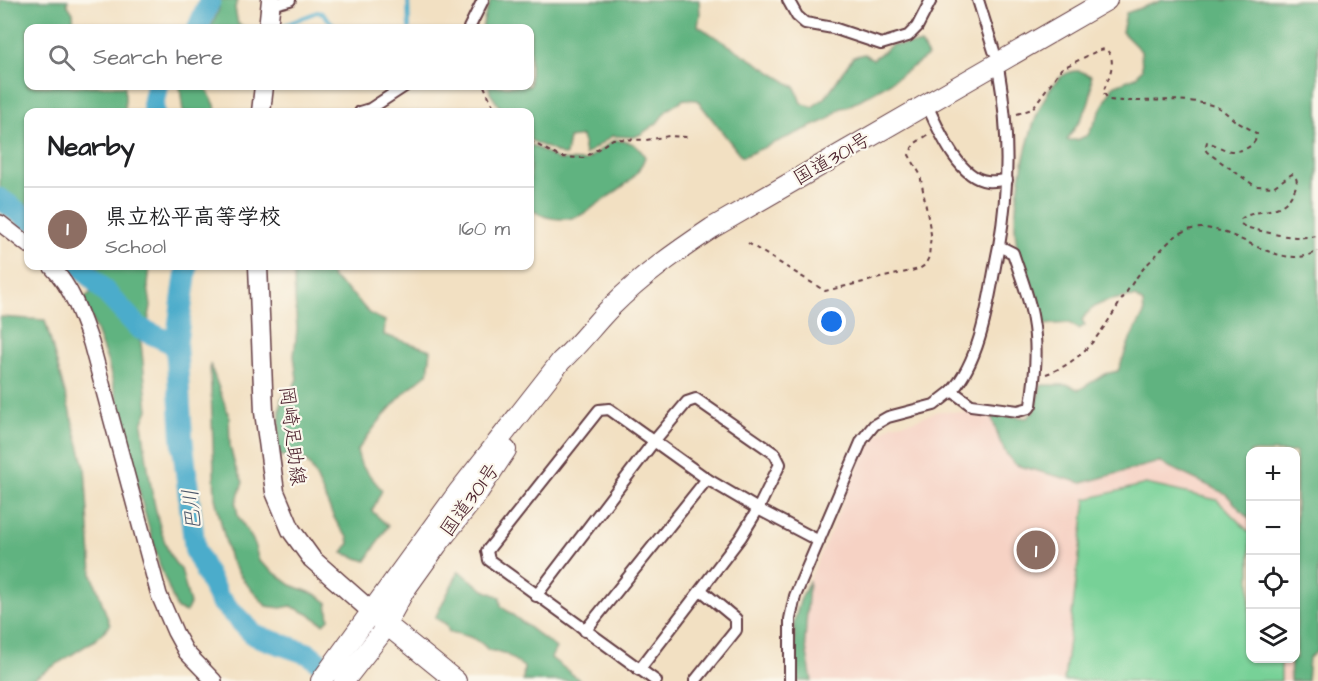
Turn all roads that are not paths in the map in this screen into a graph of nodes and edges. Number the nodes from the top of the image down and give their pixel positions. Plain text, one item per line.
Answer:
1 (290, 0) edge
2 (483, 0) edge
3 (788, 0) edge
4 (931, 0) edge
5 (978, 0) edge
6 (1107, 0) edge
7 (270, 3) edge
8 (268, 24) edge
9 (471, 24) edge
10 (994, 51) dead end
11 (999, 73) dead end
12 (264, 90) edge
13 (399, 90) edge
14 (927, 105) junction
15 (261, 108) edge
16 (372, 108) edge
17 (1007, 180) junction
18 (0, 223) edge
19 (24, 242) edge
20 (999, 246) junction
21 (55, 270) edge
22 (258, 270) edge
23 (952, 391) junction
24 (655, 440) junction
25 (707, 479) junction
26 (758, 509) junction
27 (819, 541) junction
28 (701, 590) junction
29 (536, 596) junction
30 (376, 623) junction
31 (585, 631) junction
32 (639, 669) junction
33 (214, 681) edge
34 (321, 681) edge
35 (345, 681) edge
36 (456, 681) edge
37 (656, 681) edge
38 (696, 681) edge
39 (790, 681) edge

1 - 7 street
2 - 9 street
3 - 4 street
5 - 10 street
6 - 14 highway, 国道301号
7 - 8 main road
11 - 17 street
12 - 15 main road
13 - 16 street
14 - 17 street
14 - 30 highway, 国道301号
17 - 20 street
18 - 19 main road
20 - 23 street
20 - 23 street
21 - 33 main road
22 - 30 main road, 岡崎足助線
23 - 27 street
24 - 25 street
24 - 26 street
24 - 29 street
24 - 29 street
25 - 26 street
25 - 31 street
26 - 27 street
26 - 28 street
27 - 39 street
28 - 32 street
28 - 38 street
29 - 31 street
30 - 34 highway, 国道301号
30 - 35 highway, 国道301号
30 - 36 highway
31 - 32 street
32 - 37 street

